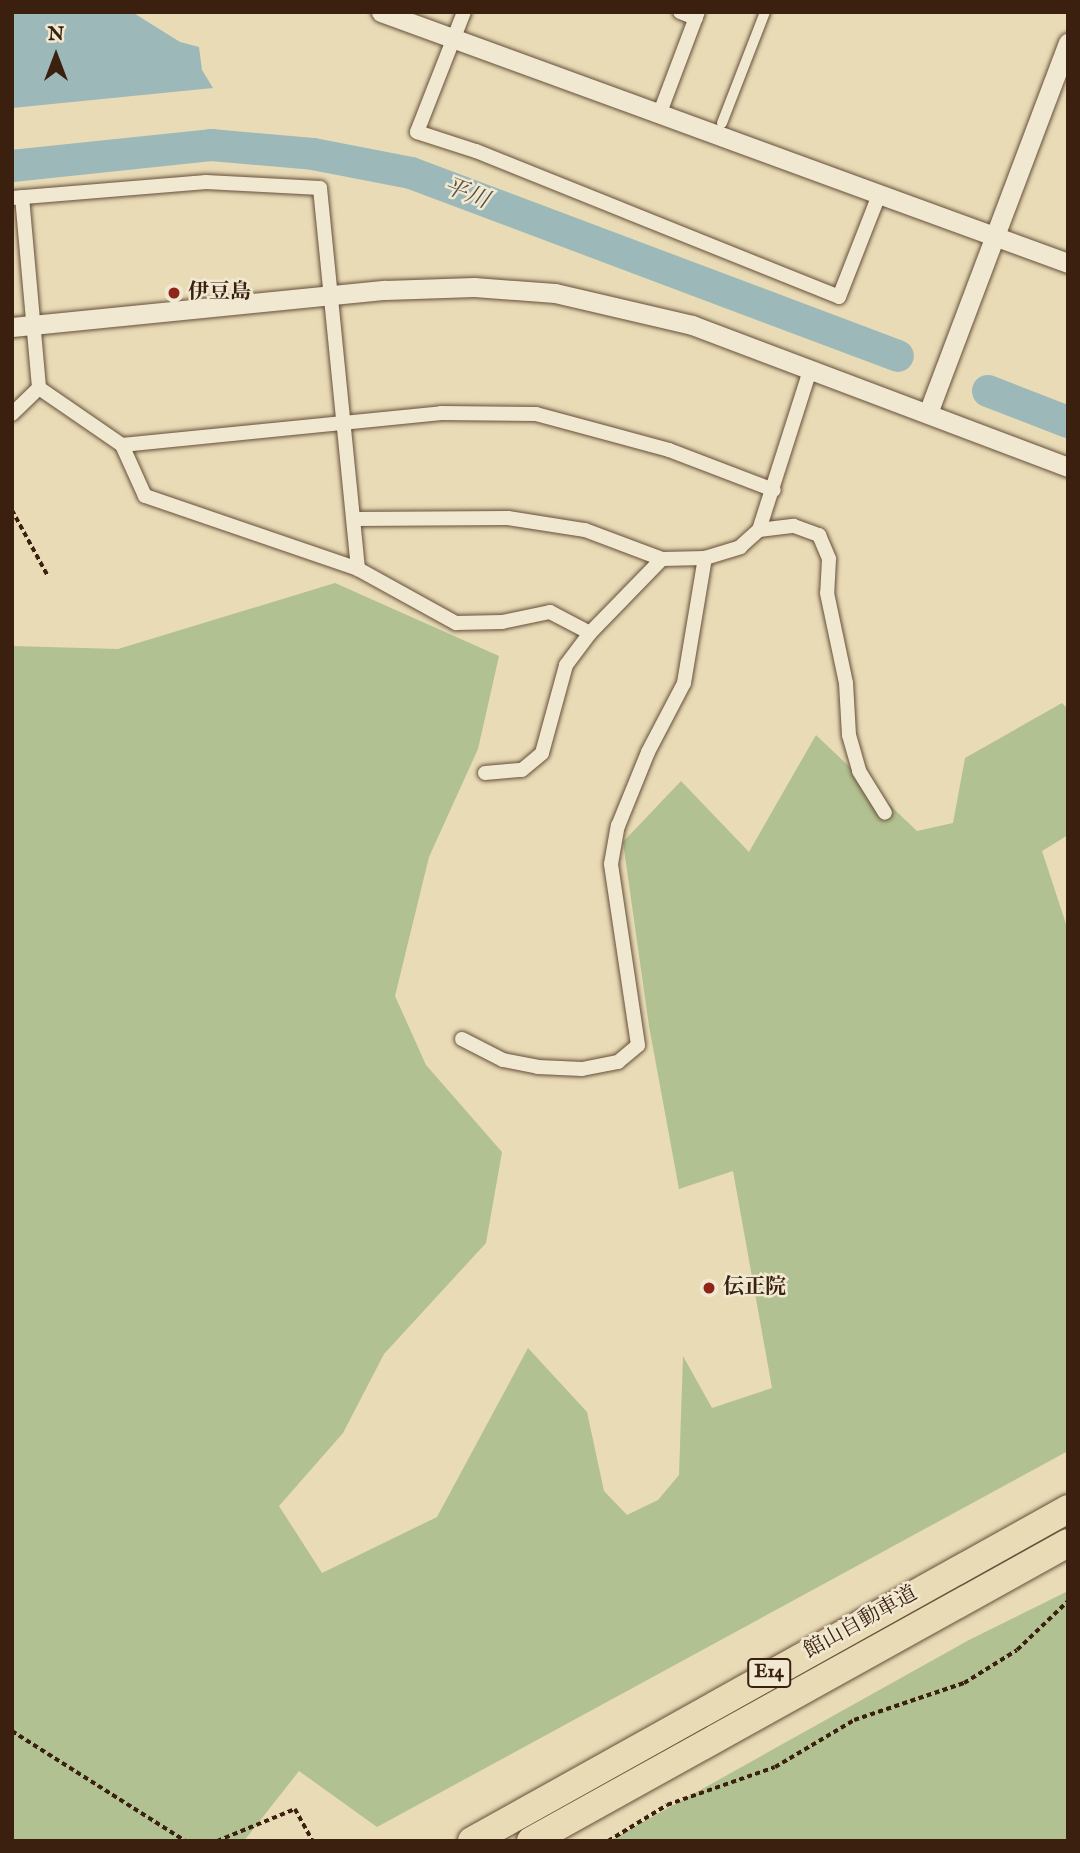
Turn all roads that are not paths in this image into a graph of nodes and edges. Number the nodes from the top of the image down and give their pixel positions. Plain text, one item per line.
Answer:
1 (381, 12) edge
2 (464, 12) edge
3 (680, 12) edge
4 (765, 12) edge
5 (697, 15) edge
6 (454, 39) junction
7 (1068, 43) edge
8 (659, 115) junction
9 (722, 123) dead end
10 (879, 195) junction
11 (17, 198) edge
12 (994, 236) junction
13 (1068, 263) edge
14 (334, 293) junction
15 (34, 325) junction
16 (12, 327) edge
17 (810, 370) junction
18 (39, 388) junction
19 (928, 413) junction
20 (12, 414) edge
21 (345, 423) junction
22 (122, 445) junction
23 (1068, 467) edge
24 (774, 490) junction
25 (354, 519) junction
26 (759, 530) junction
27 (705, 558) junction
28 (662, 559) junction
29 (358, 569) junction
30 (590, 633) junction
31 (485, 773) dead end
32 (885, 814) dead end
33 (462, 1040) dead end
34 (1068, 1509) edge
35 (1068, 1544) edge
36 (472, 1841) edge
37 (531, 1841) edge

1 - 6 street
2 - 6 street
3 - 5 street
4 - 9 street
5 - 8 street
6 - 8 street
6 - 10 street
7 - 12 street
8 - 10 street
10 - 12 street
11 - 14 street
11 - 15 street
12 - 13 street
12 - 19 street
14 - 15 street
14 - 17 street
14 - 21 street
15 - 16 street
15 - 18 street
17 - 19 street
17 - 24 street
18 - 20 street
18 - 22 street
19 - 23 street
21 - 22 street
21 - 24 street
21 - 25 street
22 - 29 street
24 - 26 street
25 - 28 street
25 - 29 street
26 - 27 street
26 - 32 street
27 - 28 street
27 - 33 street
28 - 30 street
29 - 30 street
30 - 31 street
34 - 36 highway, 館山自動車道 / E14
35 - 37 highway, 館山自動車道 / E14

